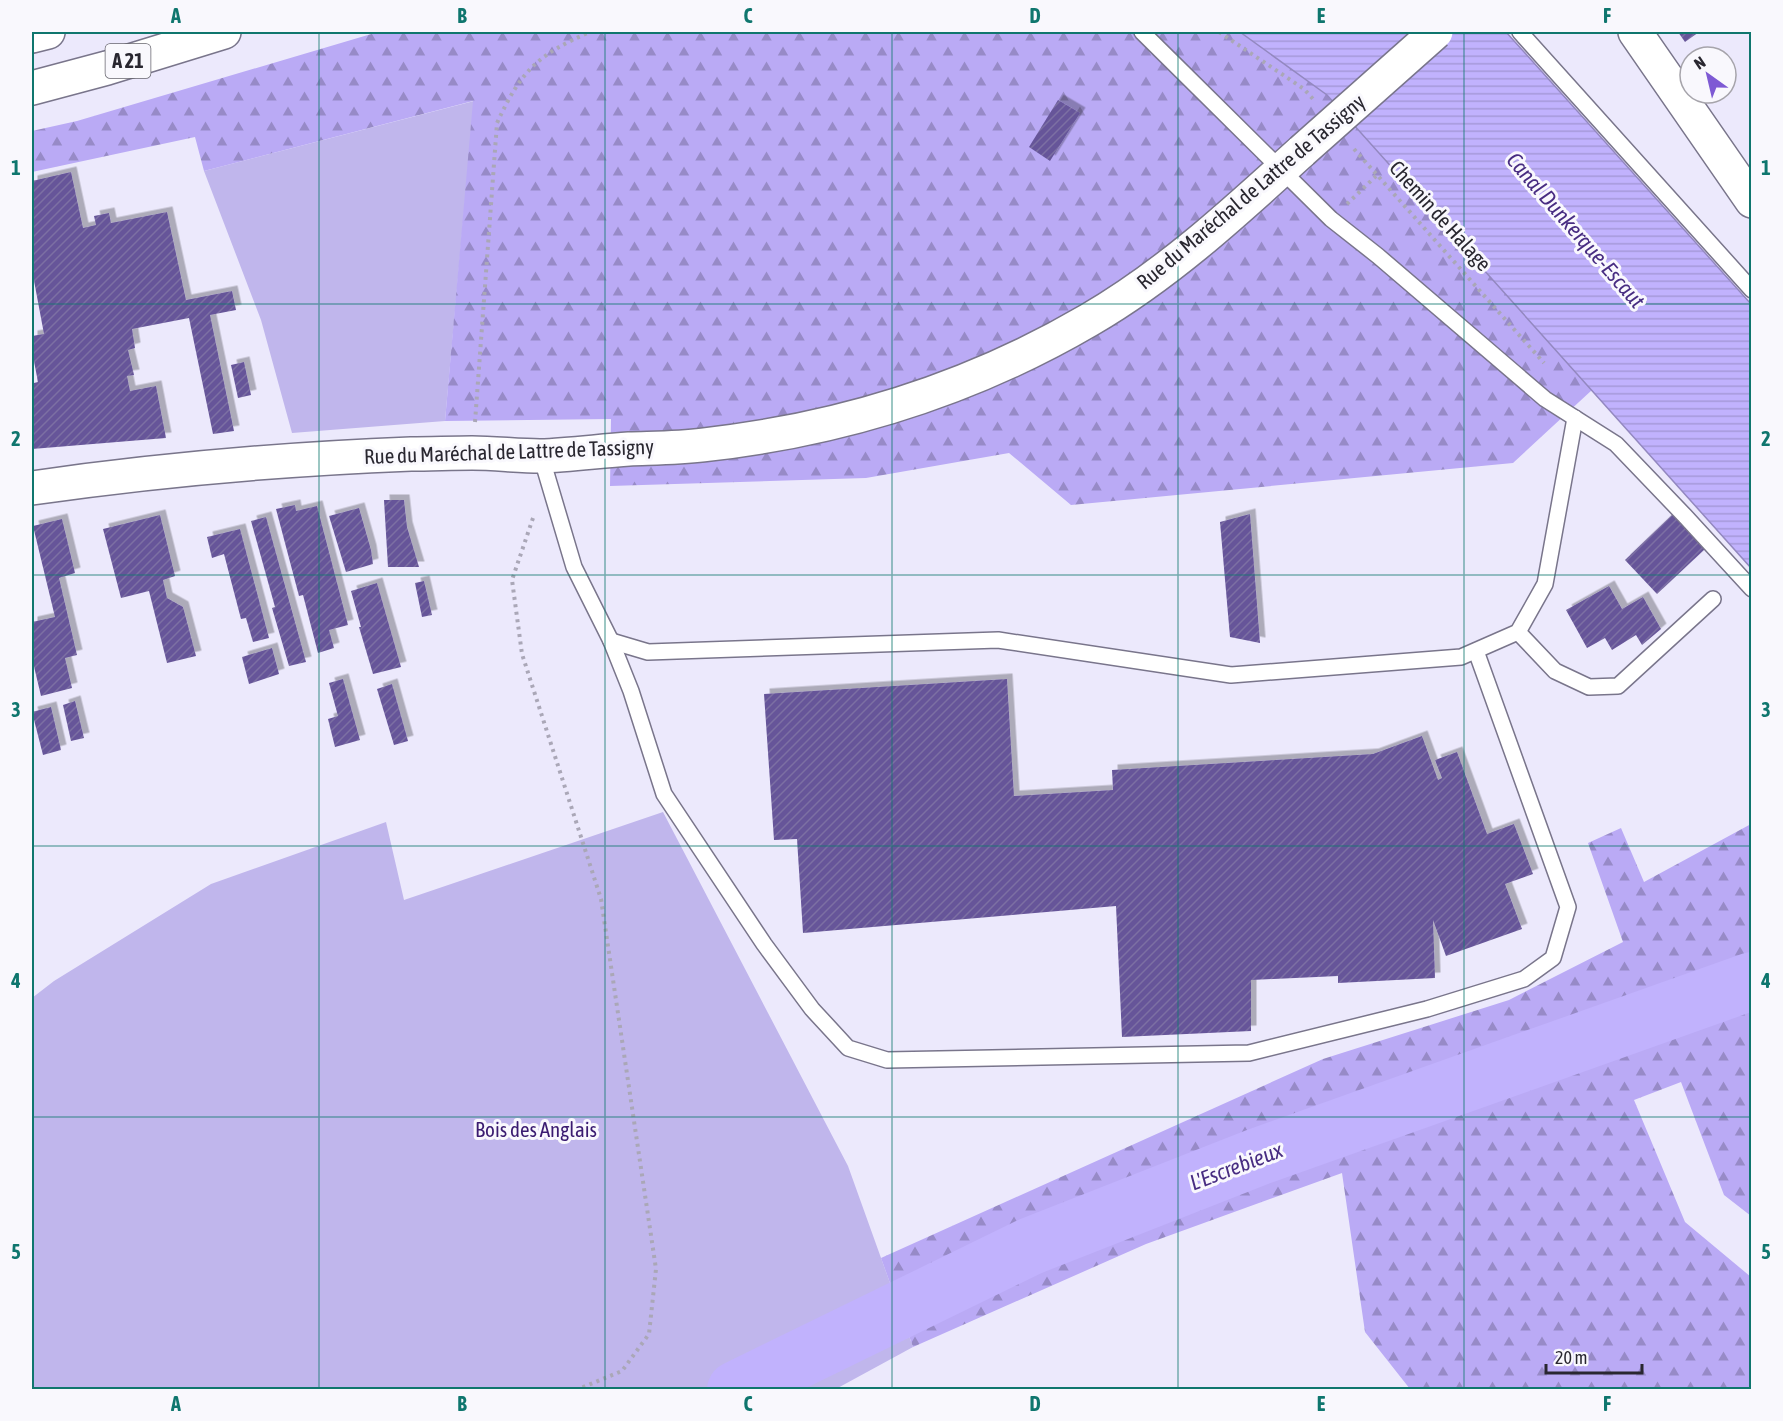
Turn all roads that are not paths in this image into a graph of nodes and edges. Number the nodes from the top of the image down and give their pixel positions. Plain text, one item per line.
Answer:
1 (48, 32) edge
2 (224, 32) edge
3 (1142, 32) edge
4 (1436, 32) edge
5 (1520, 32) edge
6 (1635, 32) edge
7 (32, 36) edge
8 (32, 88) edge
9 (1292, 160) junction
10 (1752, 201) edge
11 (1752, 290) edge
12 (1575, 418) junction
13 (541, 456) junction
14 (32, 488) edge
15 (1752, 589) edge
16 (1713, 599) dead end
17 (1518, 632) junction
18 (611, 641) junction
19 (1476, 651) junction

1 - 7 main road
2 - 8 main road, A 21
3 - 9 lane
4 - 9 main road, Rue du Maréchal de Lattre de Tassigny, bridge
5 - 11 lane
6 - 10 main road
9 - 12 lane
9 - 13 main road, Rue du Maréchal de Lattre de Tassigny
12 - 15 lane
12 - 17 lane
13 - 14 main road, Rue du Maréchal de Lattre de Tassigny
13 - 18 lane
16 - 17 lane
17 - 19 lane
18 - 19 lane
18 - 19 lane

